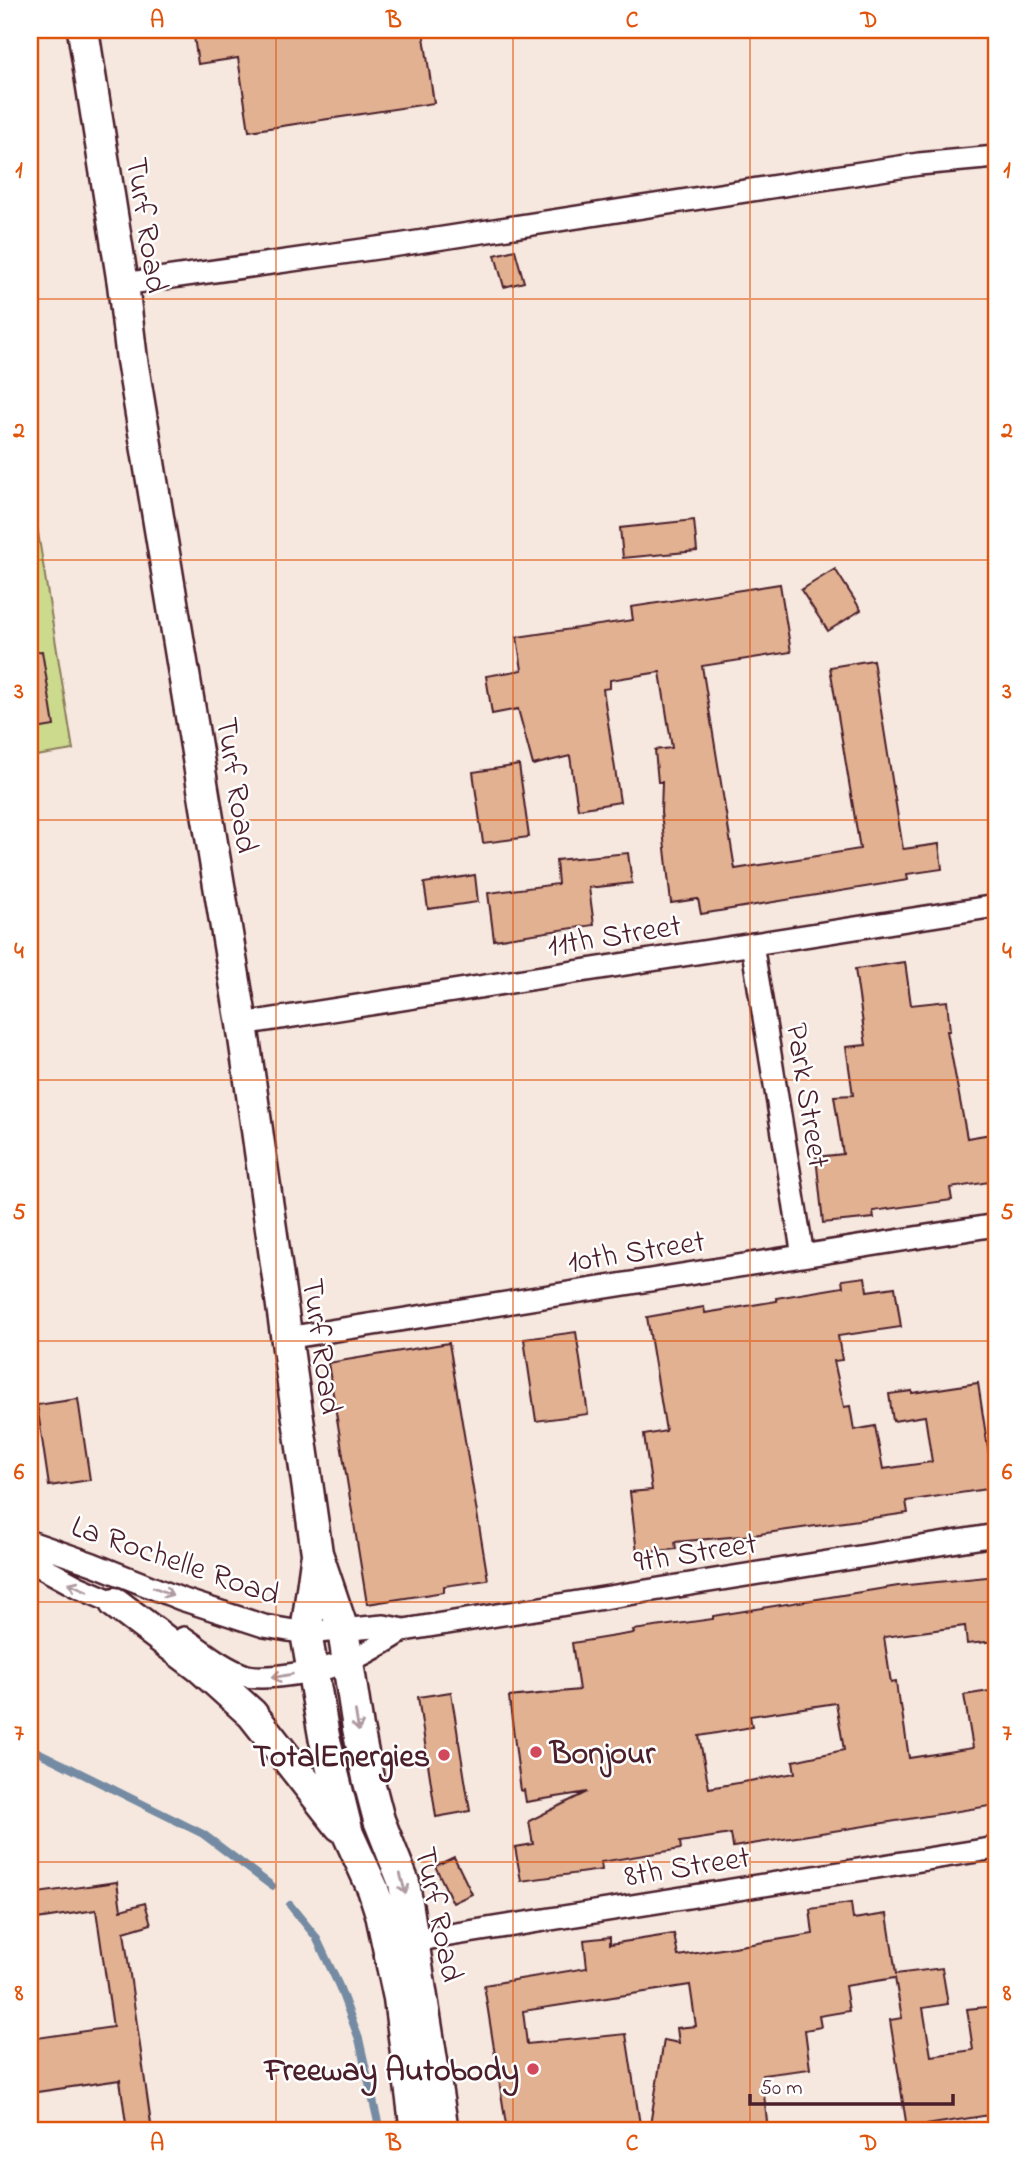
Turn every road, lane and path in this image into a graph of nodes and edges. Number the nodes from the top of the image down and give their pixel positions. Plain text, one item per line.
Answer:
1 (83, 30) edge
2 (996, 157) edge
3 (123, 284) junction
4 (996, 906) edge
5 (752, 944) junction
6 (242, 1024) junction
7 (996, 1225) edge
8 (803, 1256) junction
9 (286, 1338) junction
10 (996, 1535) edge
11 (30, 1542) edge
12 (317, 1553) junction
13 (30, 1561) edge
14 (115, 1603) junction
15 (343, 1630) junction
16 (404, 1630) junction
17 (306, 1633) junction
18 (349, 1661) junction
19 (312, 1670) junction
20 (348, 1834) junction
21 (996, 1848) edge
22 (402, 1943) junction
23 (416, 2131) edge
24 (443, 2131) edge

1 - 3 main road, Turf Road
2 - 3 street
3 - 6 main road, Turf Road
4 - 5 street, 11th Street
5 - 6 street, 11th Street
5 - 8 street, Park Street
6 - 9 main road, Turf Road
7 - 8 street, 10th Street
8 - 9 street, 10th Street
9 - 12 main road, Turf Road
10 - 16 street, 9th Street
11 -> 17 street, La Rochelle Road
12 - 15 main road, Turf Road
12 - 17 main road, Turf Road
14 -> 13 street, La Rochelle Road
19 -> 14 street, La Rochelle Road
14 - 20 main road
15 - 16 street, 9th Street
15 - 17 street, La Rochelle Road
15 - 18 main road, Turf Road
16 - 18 street, 9th Street
17 - 19 main road, Turf Road
18 - 19 street, La Rochelle Road
18 -> 22 main road, Turf Road
19 - 20 main road, Turf Road
20 - 22 main road, Turf Road
21 - 22 street, 8th Street
22 - 23 main road, Turf Road
22 - 24 main road, Turf Road

